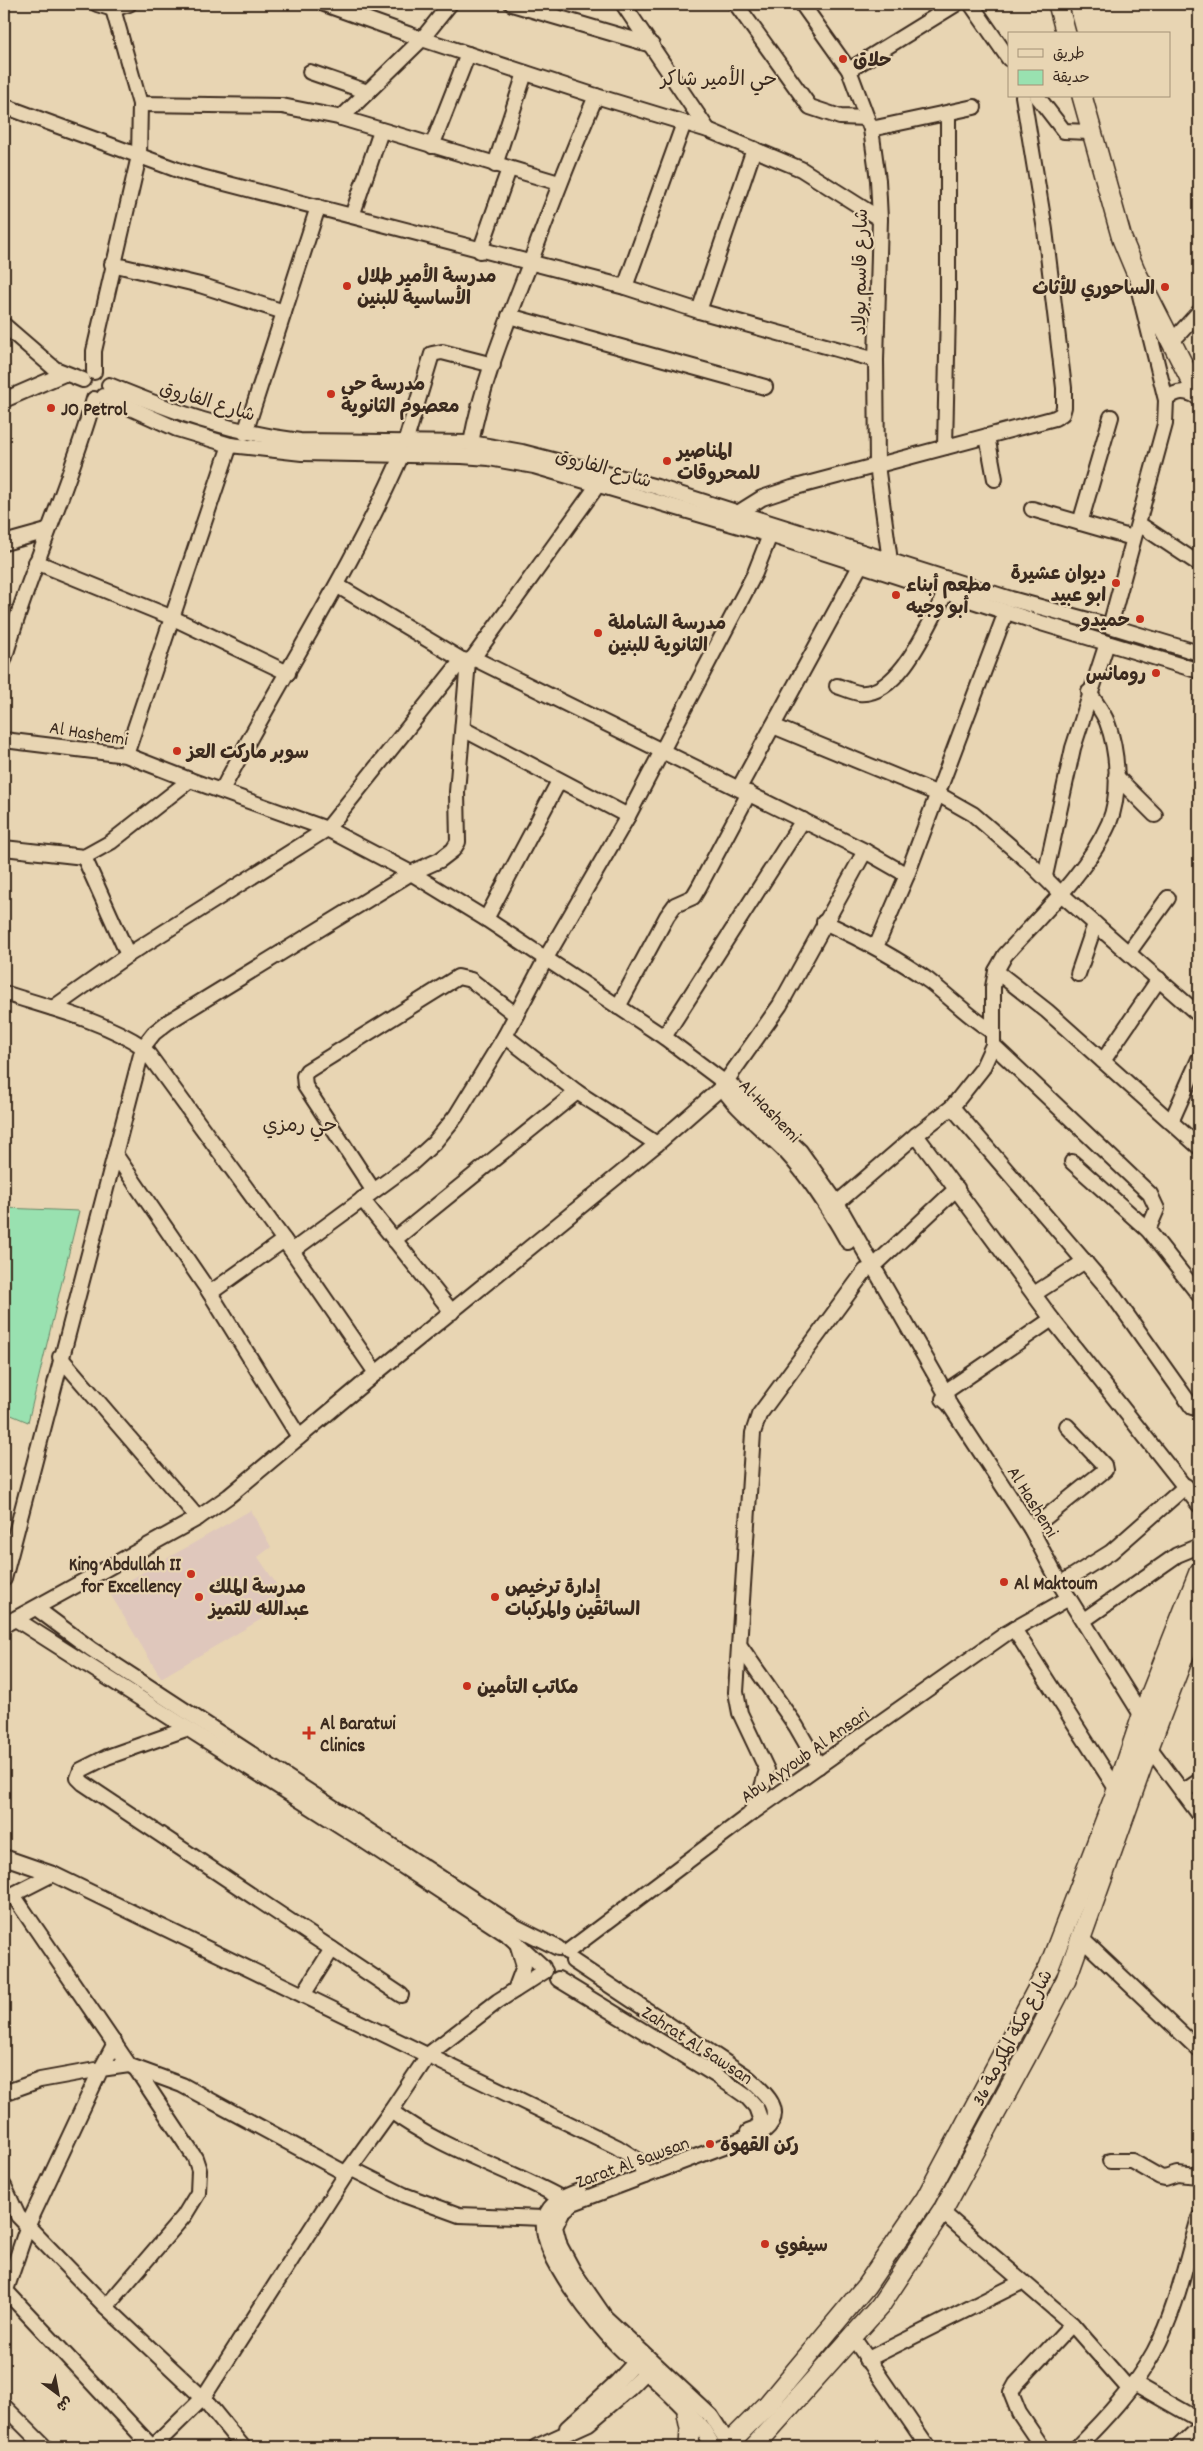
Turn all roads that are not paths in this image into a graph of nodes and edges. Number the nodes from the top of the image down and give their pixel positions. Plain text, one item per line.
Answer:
1 (97, 4) edge
2 (129, 4) edge
3 (324, 4) edge
4 (450, 4) edge
5 (512, 4) edge
6 (623, 4) edge
7 (736, 4) edge
8 (802, 4) edge
9 (956, 4) edge
10 (971, 4) edge
11 (1058, 4) edge
12 (1067, 4) edge
13 (113, 10) junction
14 (1065, 32) edge
15 (1074, 32) edge
16 (422, 39) junction
17 (652, 45) junction
18 (468, 54) junction
19 (1008, 58) edge
20 (849, 70) junction
21 (310, 72) dead end
22 (526, 73) junction
23 (368, 92) junction
24 (596, 96) junction
25 (1023, 98) edge
26 (1038, 98) edge
27 (1082, 98) edge
28 (1091, 98) edge
29 (140, 104) junction
30 (4, 106) edge
31 (974, 107) dead end
32 (948, 113) junction
33 (341, 118) junction
34 (684, 123) junction
35 (869, 123) junction
36 (708, 130) junction
37 (381, 131) junction
38 (1090, 132) junction
39 (432, 146) junction
40 (754, 149) junction
41 (138, 156) junction
42 (502, 167) junction
43 (559, 183) junction
44 (318, 207) junction
45 (352, 216) junction
46 (880, 219) junction
47 (480, 251) junction
48 (112, 264) junction
49 (530, 264) junction
50 (1135, 270) junction
51 (625, 287) junction
52 (699, 311) junction
53 (284, 312) junction
54 (1199, 312) edge
55 (509, 316) junction
56 (4, 325) edge
57 (1178, 335) junction
58 (876, 360) junction
59 (493, 366) junction
60 (64, 374) junction
61 (1199, 375) edge
62 (89, 376) junction
63 (766, 387) dead end
64 (102, 393) junction
65 (1199, 397) edge
66 (4, 400) edge
67 (1166, 400) junction
68 (1111, 417) dead end
69 (245, 433) junction
70 (987, 436) junction
71 (470, 443) junction
72 (230, 445) junction
73 (404, 447) junction
74 (945, 447) junction
75 (877, 465) junction
76 (995, 479) dead end
77 (597, 486) junction
78 (657, 487) junction
79 (652, 501) junction
80 (1032, 509) dead end
81 (738, 513) junction
82 (1080, 524) junction
83 (1138, 524) junction
84 (47, 531) junction
85 (770, 535) junction
86 (1133, 538) junction
87 (4, 543) edge
88 (890, 561) junction
89 (36, 562) junction
90 (1199, 564) edge
91 (860, 566) junction
92 (338, 586) junction
93 (946, 592) junction
94 (1006, 612) junction
95 (173, 618) junction
96 (1114, 627) junction
97 (8, 633) edge
98 (1111, 645) junction
99 (1199, 653) edge
100 (4, 660) edge
101 (468, 660) junction
102 (1199, 671) edge
103 (288, 673) junction
104 (837, 686) dead end
105 (1089, 692) junction
106 (773, 726) junction
107 (463, 729) junction
108 (4, 740) edge
109 (662, 750) junction
110 (126, 755) junction
111 (1116, 776) junction
112 (190, 780) junction
113 (559, 781) junction
114 (222, 790) junction
115 (744, 791) junction
116 (936, 793) junction
117 (1155, 815) dead end
118 (628, 816) junction
119 (803, 820) junction
120 (327, 829) junction
121 (4, 848) edge
122 (865, 851) junction
123 (84, 857) junction
124 (411, 873) junction
125 (907, 875) junction
126 (1045, 876) junction
127 (1060, 893) junction
128 (1168, 898) dead end
129 (486, 919) junction
130 (824, 922) junction
131 (1095, 924) junction
132 (876, 947) junction
133 (1129, 952) junction
134 (128, 955) junction
135 (546, 958) junction
136 (996, 971) junction
137 (1078, 974) dead end
138 (1159, 979) junction
139 (4, 993) edge
140 (618, 1007) junction
141 (53, 1008) junction
142 (516, 1015) junction
143 (1199, 1015) edge
144 (506, 1036) junction
145 (664, 1037) junction
146 (993, 1039) junction
147 (142, 1046) junction
148 (1199, 1059) edge
149 (1103, 1061) junction
150 (723, 1082) junction
151 (577, 1092) junction
152 (952, 1107) junction
153 (1171, 1122) junction
154 (916, 1135) junction
155 (656, 1144) junction
156 (1199, 1147) edge
157 (790, 1148) junction
158 (114, 1154) junction
159 (1072, 1162) dead end
160 (957, 1188) junction
161 (373, 1190) junction
162 (362, 1199) junction
163 (837, 1203) junction
164 (1148, 1230) junction
165 (394, 1240) junction
166 (288, 1245) junction
167 (1085, 1261) junction
168 (869, 1269) junction
169 (210, 1293) junction
170 (1034, 1294) junction
171 (1199, 1295) edge
172 (452, 1312) junction
173 (1052, 1319) junction
174 (60, 1357) junction
175 (376, 1373) junction
176 (947, 1398) junction
177 (1199, 1408) edge
178 (1068, 1426) dead end
179 (299, 1437) junction
180 (1186, 1486) junction
181 (1199, 1505) edge
182 (198, 1518) junction
183 (1031, 1529) junction
184 (1199, 1546) edge
185 (1199, 1572) edge
186 (4, 1579) edge
187 (1060, 1584) junction
188 (1069, 1598) junction
189 (36, 1608) junction
190 (1199, 1616) edge
191 (1084, 1620) junction
192 (10, 1623) edge
193 (1014, 1629) junction
194 (740, 1646) junction
195 (1142, 1716) junction
196 (186, 1729) junction
197 (1149, 1747) junction
198 (819, 1766) junction
199 (1199, 1780) edge
200 (1117, 1790) junction
201 (1183, 1792) junction
202 (1199, 1814) edge
203 (749, 1815) junction
204 (4, 1857) edge
205 (53, 1874) junction
206 (8, 1897) edge
207 (1082, 1939) junction
208 (515, 1940) junction
209 (332, 1949) junction
210 (566, 1954) junction
211 (544, 1969) junction
212 (558, 1978) junction
213 (515, 1990) junction
214 (401, 1994) dead end
215 (303, 1995) junction
216 (115, 2043) junction
217 (1199, 2050) edge
218 (429, 2054) junction
219 (132, 2067) junction
220 (101, 2069) junction
221 (4, 2092) edge
222 (392, 2112) junction
223 (1110, 2161) dead end
224 (348, 2171) junction
225 (644, 2172) junction
226 (1199, 2176) edge
227 (4, 2186) edge
228 (561, 2198) junction
229 (942, 2212) junction
230 (544, 2218) junction
231 (1199, 2218) edge
232 (28, 2225) junction
233 (1022, 2282) junction
234 (5, 2294) edge
235 (106, 2307) junction
236 (1072, 2324) junction
237 (852, 2336) junction
238 (866, 2360) junction
239 (646, 2362) junction
240 (1132, 2386) junction
241 (203, 2398) junction
242 (4, 2406) edge
243 (687, 2414) junction
244 (781, 2417) junction
245 (1199, 2420) edge
246 (1199, 2427) edge
247 (725, 2446) edge
248 (45, 2447) edge
249 (152, 2447) edge
250 (243, 2447) edge
251 (536, 2447) edge
252 (689, 2447) edge
253 (754, 2447) edge
254 (767, 2447) edge
255 (928, 2447) edge
256 (1042, 2447) edge
257 (1077, 2447) edge
258 (1178, 2447) edge

1 - 13 street
2 - 13 street
3 - 16 street
4 - 16 street
5 - 17 street
6 - 17 street
7 - 35 street
8 - 20 street, شارع قاسم بولاد
9 - 20 street
10 - 19 street
11 - 14 main road
12 - 15 main road
13 - 29 street
16 - 18 street
16 - 23 street
17 - 36 street
18 - 22 street
18 - 39 street
20 - 35 street, شارع قاسم بولاد
21 - 23 street
22 - 24 street
22 - 42 street
23 - 33 street
24 - 34 street
24 - 43 street
25 - 70 street
26 - 38 street
27 - 38 main road
28 - 57 main road
29 - 33 street
29 - 41 street
30 - 41 street
31 - 32 street
32 - 35 street
32 - 74 street
33 - 37 street
34 - 36 street
34 - 51 street
35 - 46 street, شارع قاسم بولاد
36 - 40 street
37 - 39 street
37 - 45 street
38 - 50 main road
39 - 42 street
40 - 46 street
40 - 52 street
41 - 44 street
41 - 48 street
42 - 43 street
42 - 47 street
43 - 49 street
44 - 45 street
44 - 53 street
45 - 47 street
46 - 58 street, شارع قاسم بولاد
47 - 49 street
48 - 53 street
48 - 62 street
49 - 51 street
49 - 55 street
50 - 65 main road
50 - 67 street
51 - 52 street
52 - 58 street
53 - 69 street
54 - 57 street
55 - 59 street
55 - 63 street
56 - 60 street
57 - 61 main road
58 - 75 street, شارع قاسم بولاد
59 - 71 street
59 - 73 street
60 - 62 street
60 - 66 street
62 - 64 street
62 - 64 street
64 - 69 street, شارع الفاروق
64 - 72 street, شارع الفاروق
64 - 84 street
65 - 67 street
67 - 83 street
68 - 82 street
69 - 73 street, شارع الفاروق
70 - 74 street
70 - 76 street
71 - 73 street, شارع الفاروق
71 - 78 street, شارع الفاروق
72 - 73 street, شارع الفاروق
72 - 95 street
73 - 77 street, شارع الفاروق
73 - 92 street
74 - 75 street
75 - 81 street
75 - 88 street, شارع قاسم بولاد
77 - 79 street, شارع الفاروق
77 - 101 street
78 - 79 street
78 - 81 street, شارع الفاروق
79 - 85 street, شارع الفاروق
80 - 82 street
81 - 88 street, شارع الفاروق
82 - 86 street
83 - 86 street
83 - 90 street
84 - 87 street
84 - 89 street
85 - 91 street, شارع الفاروق
85 - 109 street
86 - 96 street
88 - 96 street, شارع الفاروق
89 - 95 street
89 - 97 street
91 - 93 street, شارع الفاروق
91 - 106 street
92 - 101 street
92 - 103 street
93 - 94 street, شارع الفاروق
93 - 104 street
94 - 98 street, شارع الفاروق
94 - 116 street
95 - 103 street
95 - 110 street
96 - 98 street
96 - 99 street, شارع الفاروق
97 - 100 street
98 - 102 street, شارع الفاروق
98 - 105 street
101 - 107 street
101 - 109 street
101 - 120 street
103 - 114 street
105 - 111 street
105 - 126 street
106 - 115 street
106 - 116 street
107 - 113 street
107 - 124 street
108 - 110 street, Al Hashemi
109 - 115 street
109 - 118 street
110 - 112 street, Al Hashemi
111 - 117 street
111 - 127 street
112 - 114 street, Al Hashemi
112 - 123 street
113 - 118 street
113 - 129 street
114 - 120 street, Al Hashemi
115 - 119 street
115 - 140 street
116 - 125 street
116 - 126 street
118 - 135 street
119 - 122 street
119 - 145 street
120 - 124 street, Al Hashemi
120 - 134 street
121 - 123 street
122 - 125 street
122 - 130 street
123 - 134 street
124 - 129 street, Al Hashemi
124 - 147 street
125 - 132 street
126 - 127 street
127 - 131 street
127 - 136 street
128 - 133 street
129 - 135 street, Al Hashemi
130 - 132 street
130 - 150 street
131 - 133 street
131 - 137 street
132 - 146 street
133 - 138 street
134 - 141 street
135 - 140 street, Al Hashemi
135 - 142 street
136 - 146 street
136 - 149 street
138 - 143 street
138 - 149 street
139 - 141 street
140 - 145 street, Al Hashemi
141 - 147 street
142 - 144 street
142 - 161 street
144 - 151 street
144 - 161 street
145 - 150 street, Al Hashemi
146 - 152 street
146 - 164 street
147 - 158 street
147 - 166 street
148 - 153 street
149 - 153 street
150 - 155 street
150 - 157 street, Al Hashemi
151 - 155 street
151 - 165 street
152 - 154 street
152 - 167 street
153 - 156 street
154 - 160 street
154 - 163 street
155 - 172 street
157 - 163 street, Al Hashemi
157 - 168 street, Al Hashemi
158 - 169 street
158 - 174 street
159 - 164 street
160 - 168 street
160 - 170 street
161 - 162 street
162 - 165 street
162 - 166 street
163 - 168 street, Al Hashemi
164 - 171 street
165 - 172 street
166 - 169 street
166 - 175 street
167 - 170 street
167 - 177 street
168 - 176 street, Al Hashemi
168 - 194 street
169 - 179 street
170 - 173 street
172 - 175 street
173 - 176 street
173 - 180 street
174 - 182 street
174 - 186 street
175 - 179 street
176 - 183 street, Al Hashemi
178 - 183 street
179 - 182 street
180 - 181 street
180 - 187 street
182 - 189 street
183 - 187 street, Al Hashemi
184 - 191 street
185 - 195 main road, شارع مكة المكرمة 36
187 - 188 street, Al Hashemi
188 - 191 street, Al Hashemi
188 - 193 street, Abu Ayyoub Al Ansari
189 - 192 street
189 - 210 street
190 - 197 main road, شارع مكة المكرمة 36
191 - 195 street, Al Hashemi
192 - 196 street
193 - 198 street, Abu Ayyoub Al Ansari
193 - 200 street
194 - 198 street
194 - 203 street
195 - 200 main road, شارع مكة المكرمة 36
196 - 208 street
196 - 209 street
197 - 201 street
197 - 207 main road, شارع مكة المكرمة 36
198 - 203 street, Abu Ayyoub Al Ansari
199 - 201 street
200 - 247 main road, شارع مكة المكرمة 36
201 - 202 street
203 - 210 street, Abu Ayyoub Al Ansari
204 - 205 street
205 - 206 street
205 - 215 street
206 - 216 street
207 - 217 street
207 - 229 main road, شارع مكة المكرمة 36
208 - 211 street
208 - 213 street
209 - 214 street
209 - 215 street
210 - 211 street
210 - 212 street
210 - 225 street, Zarat Al Sawsan
211 - 212 street
211 - 213 street
212 - 225 street, Zahrat Al Sawsan
213 - 218 street
215 - 218 street
216 - 219 street
216 - 220 street
218 - 222 street
218 - 225 street
219 - 220 street
219 - 224 street
219 - 235 street
220 - 221 street
220 - 232 street
222 - 224 street
222 - 228 street
223 - 226 street
224 - 230 street
224 - 241 street
225 - 228 street, Zahrat Al Sawsan
225 - 239 street, Zarat Al Sawsan
227 - 232 street
228 - 230 street, Zahrat Al Sawsan
229 - 233 street
229 - 237 main road, شارع مكة المكرمة 36
230 - 239 street
231 - 240 street
232 - 234 street
232 - 235 street
233 - 236 street
233 - 238 street
234 - 249 street
235 - 241 street
236 - 240 street
236 - 256 street
237 - 238 street
237 - 244 main road, شارع مكة المكرمة 36
238 - 255 street
239 - 243 street
239 - 247 street, Zarat Al Sawsan
239 - 251 street
240 - 245 street
240 - 257 street
241 - 249 street
241 - 250 street
242 - 248 street
243 - 247 street
243 - 252 main road
244 - 253 main road, شارع مكة المكرمة 36
244 - 254 main road
246 - 258 street

